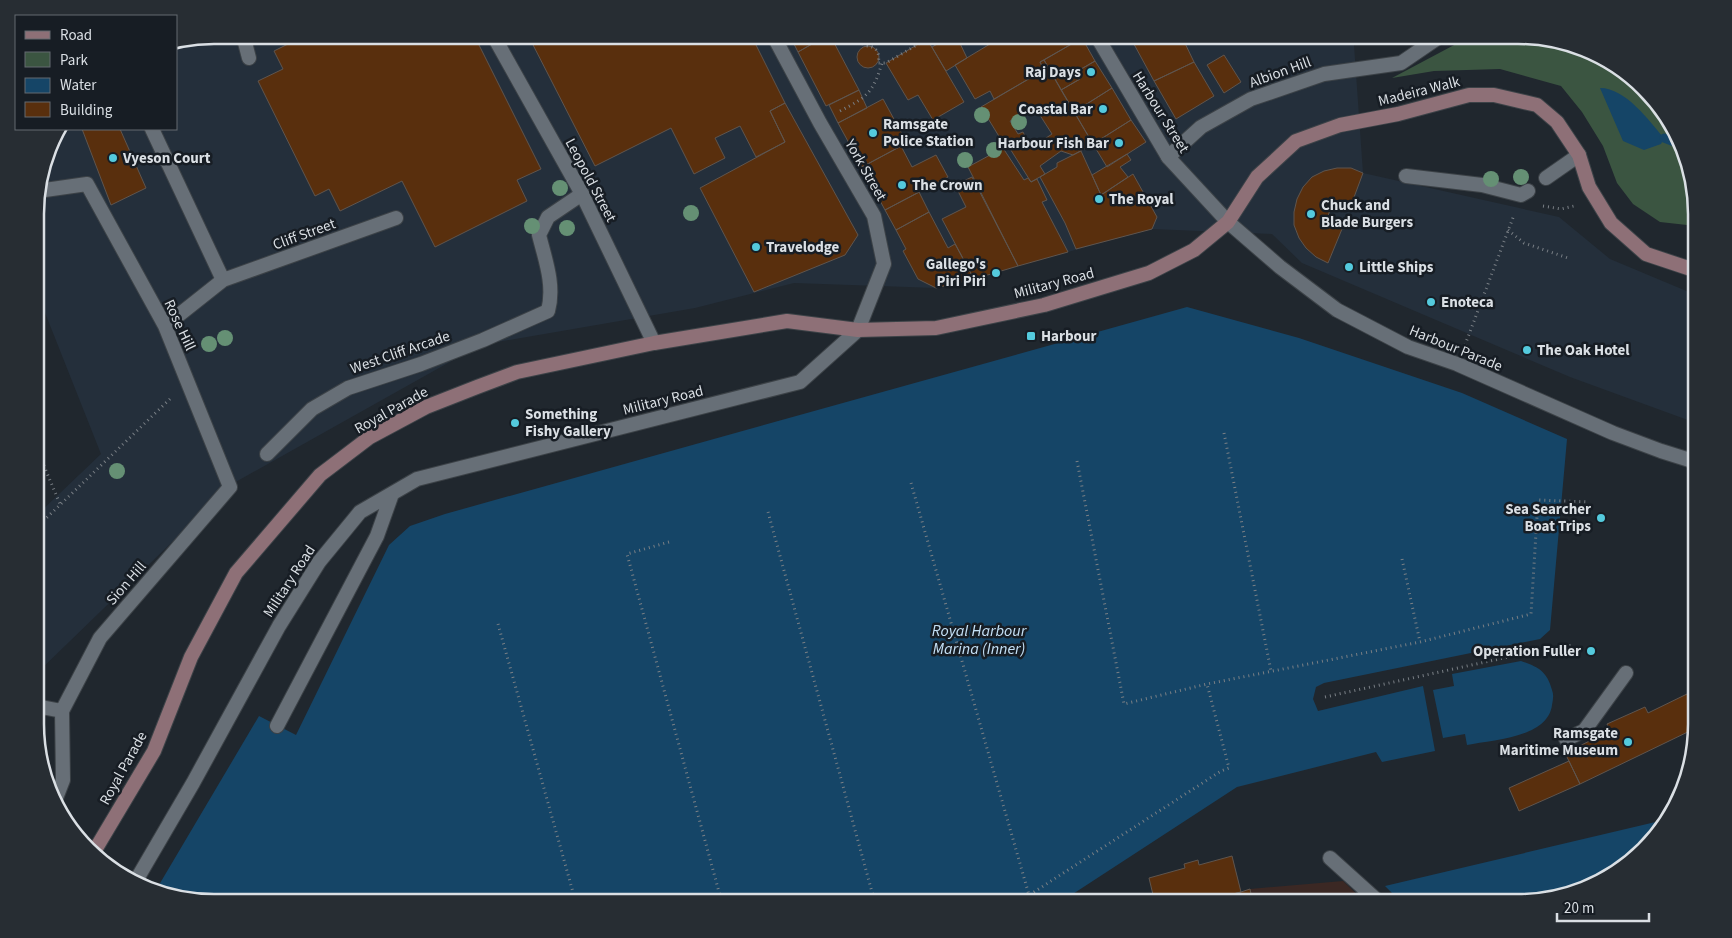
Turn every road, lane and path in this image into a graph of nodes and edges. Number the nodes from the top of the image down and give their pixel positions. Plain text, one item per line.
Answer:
1 (245, 44) edge
2 (498, 44) edge
3 (778, 44) edge
4 (863, 44) edge
5 (918, 44) edge
6 (1101, 44) edge
7 (1429, 44) edge
8 (249, 58) dead end
9 (882, 63) junction
10 (820, 123) junction
11 (152, 130) edge
12 (1579, 155) junction
13 (1168, 157) junction
14 (1406, 176) dead end
15 (1546, 178) dead end
16 (45, 190) edge
17 (1528, 192) dead end
18 (582, 194) junction
19 (1538, 204) dead end
20 (1599, 204) junction
21 (1517, 207) dead end
22 (396, 218) dead end
23 (1228, 222) junction
24 (1508, 230) junction
25 (1568, 258) dead end
26 (1688, 268) edge
27 (223, 280) junction
28 (1472, 325) dead end
29 (165, 326) junction
30 (858, 330) junction
31 (654, 343) junction
32 (188, 382) junction
33 (1224, 433) dead end
34 (266, 454) dead end
35 (1688, 459) edge
36 (1076, 462) dead end
37 (44, 466) edge
38 (911, 483) dead end
39 (230, 487) joint
40 (392, 494) junction
41 (1589, 502) dead end
42 (60, 504) junction
43 (768, 512) dead end
44 (44, 520) edge
45 (669, 542) dead end
46 (1402, 558) dead end
47 (498, 624) dead end
48 (1420, 642) junction
49 (1573, 645) dead end
50 (1271, 671) junction
51 (1626, 673) dead end
52 (1207, 684) junction
53 (1325, 697) dead end
54 (44, 708) edge
55 (62, 711) junction
56 (277, 726) dead end
57 (1566, 739) dead end
58 (58, 792) edge
59 (97, 847) edge
60 (1330, 858) dead end
61 (138, 877) edge
62 (573, 894) edge
63 (720, 894) edge
64 (873, 894) edge
65 (1029, 894) edge
66 (1031, 894) edge
67 (1370, 894) edge

1 - 8 street
2 - 18 street, Leopold Street
3 - 10 street, York Street
4 - 9 path
5 - 9 path
6 - 13 street, Harbour Street
7 - 13 street, Albion Hill
9 - 10 path
10 - 30 street, York Street
11 - 27 street
12 - 15 street
12 - 20 main road, Madeira Walk
12 - 23 main road, Madeira Walk
13 - 23 street, Harbour Street
14 - 17 street
16 - 29 street, Rose Hill
18 - 31 street, Leopold Street
18 - 34 street, West Cliff Arcade
19 - 20 path
20 - 26 main road, Madeira Walk
21 - 24 path
22 - 27 street, Cliff Street
23 - 30 main road, Military Road
23 - 35 street, Harbour Parade
24 - 25 path
24 - 28 path
27 - 29 street, Cliff Street
29 - 32 street, Rose Hill
30 - 31 main road, Royal Parade
30 - 40 street, Military Road
31 - 59 main road, Royal Parade
32 - 39 street, Rose Hill
32 - 42 path
33 - 50 path
36 - 52 path
37 - 42 path
38 - 65 path
39 - 55 street, Sion Hill
40 - 56 street
40 - 61 street, Military Road
41 - 48 path
42 - 44 path
43 - 64 path
45 - 63 path
46 - 48 path
47 - 62 path
48 - 50 path
49 - 53 path
50 - 52 path
51 - 57 street
52 - 66 path
54 - 55 street
55 - 58 street
60 - 67 street

